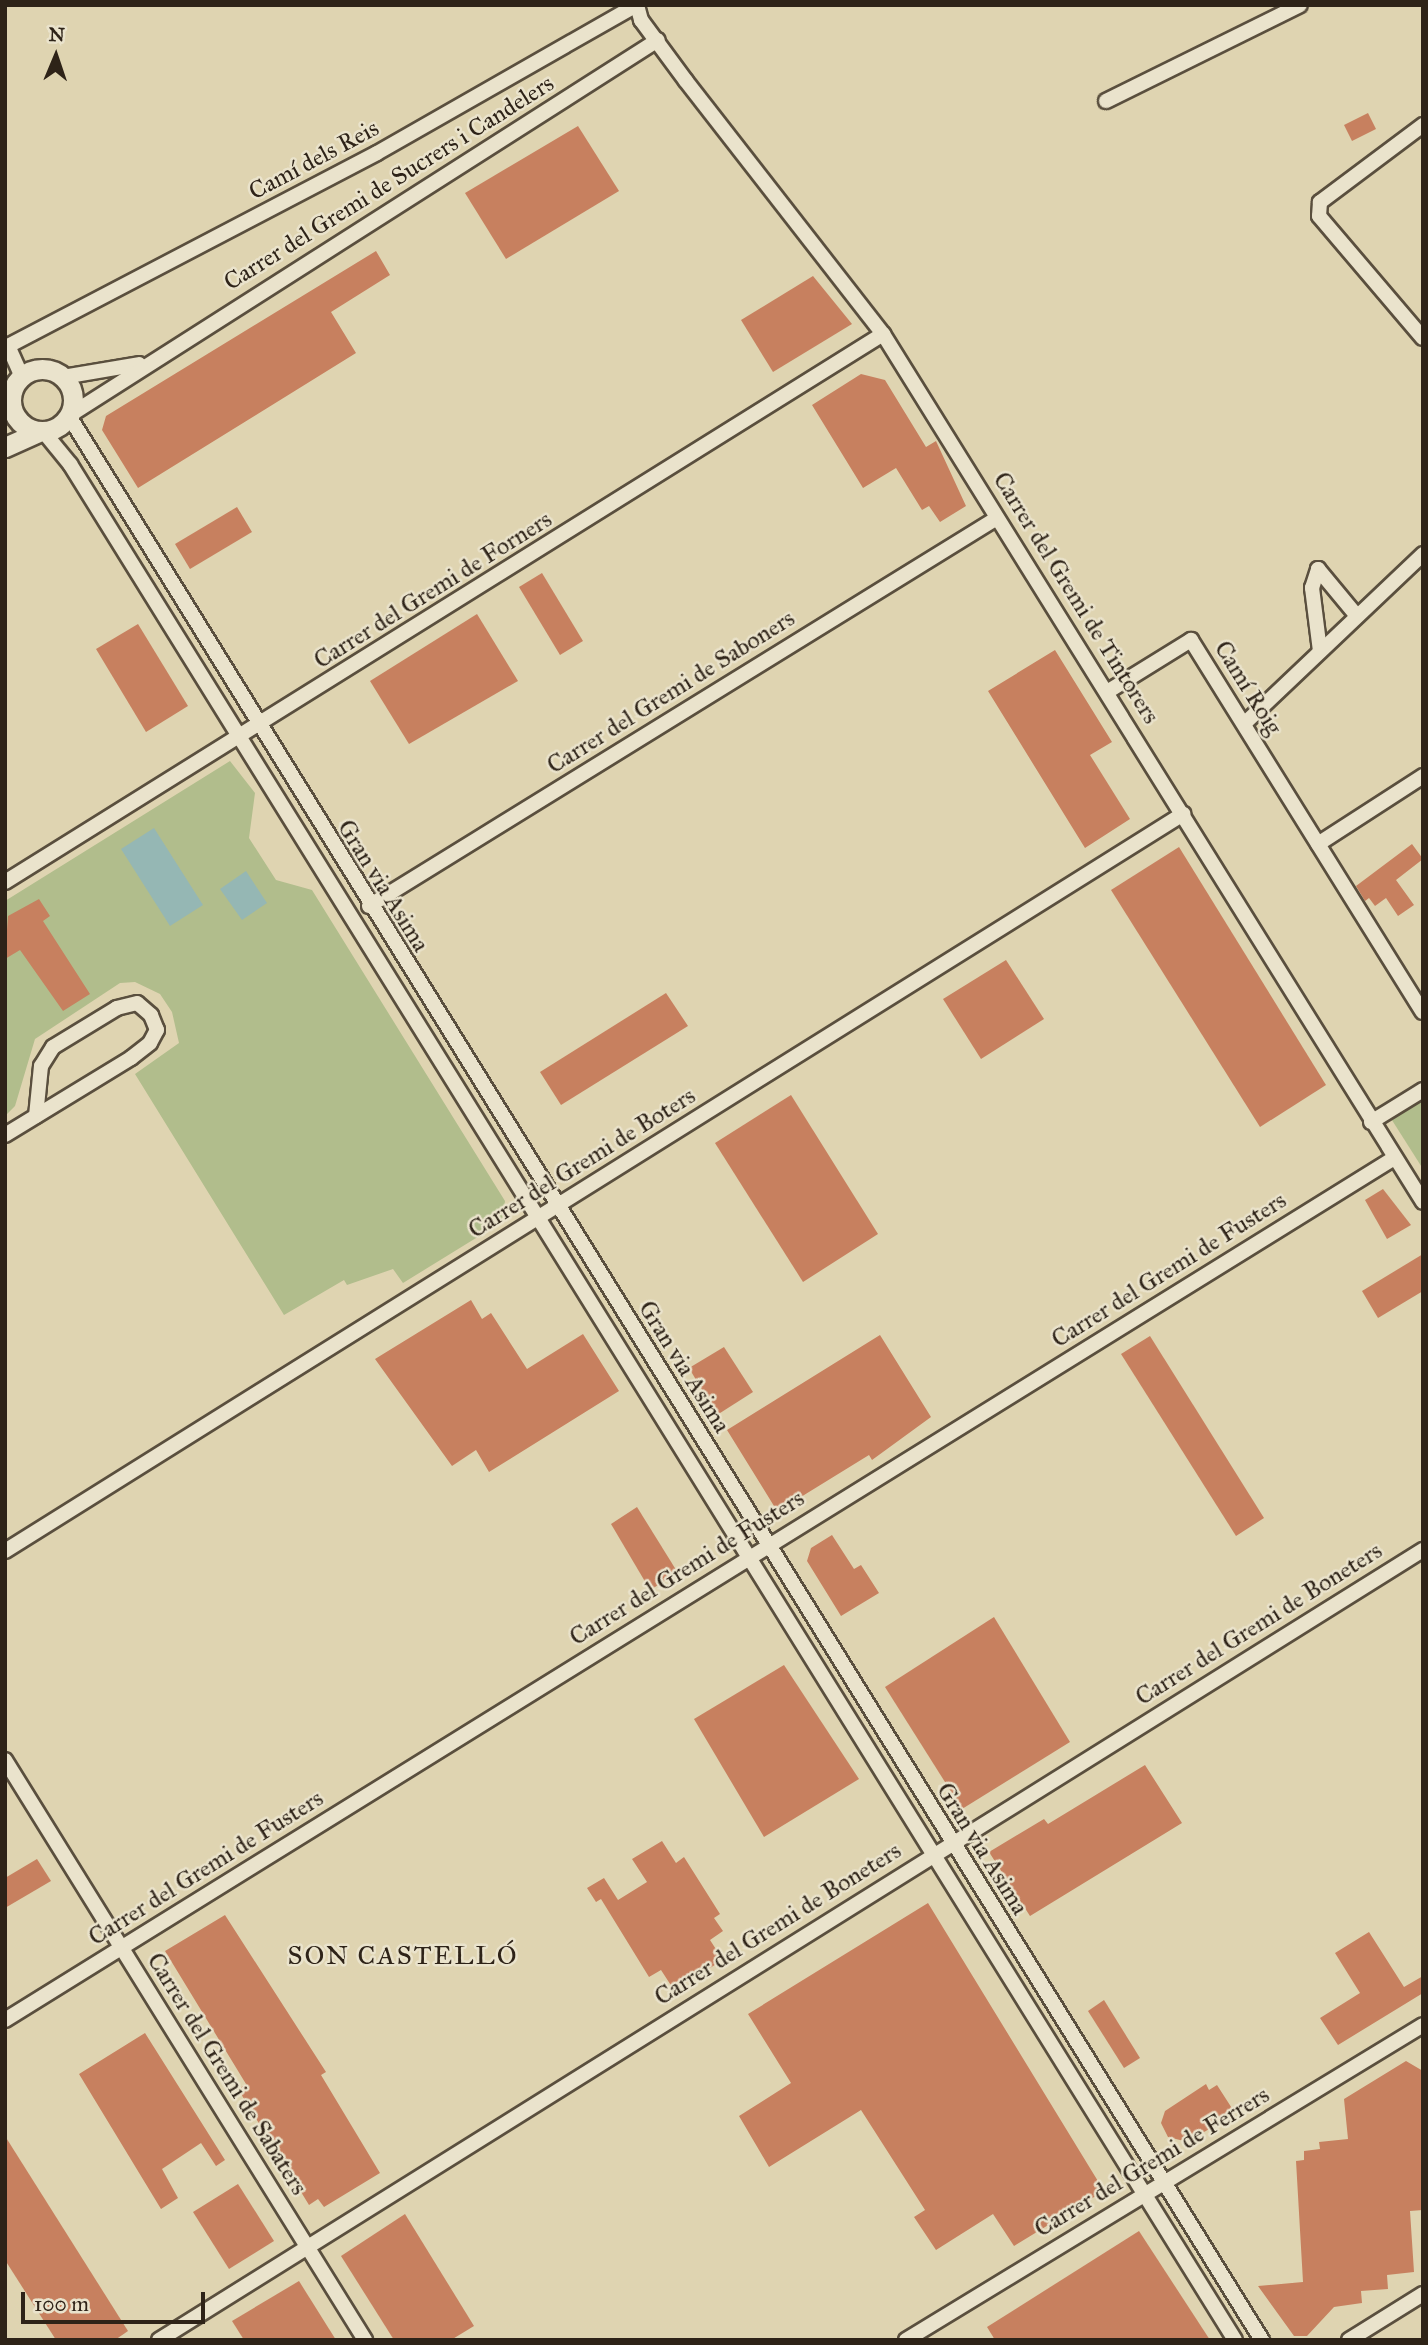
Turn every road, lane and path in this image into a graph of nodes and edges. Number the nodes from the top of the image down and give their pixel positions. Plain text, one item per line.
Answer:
1 (636, 5) edge
2 (1300, 5) edge
3 (658, 40) junction
4 (1106, 101) dead end
5 (1423, 125) edge
6 (883, 334) junction
7 (1423, 338) edge
8 (7, 347) edge
9 (144, 363) junction
10 (22, 377) junction
11 (63, 377) junction
12 (9, 414) edge
13 (69, 415) junction
14 (42, 431) junction
15 (5, 447) edge
16 (997, 518) junction
17 (1423, 554) edge
18 (1357, 616) junction
19 (1320, 651) junction
20 (1107, 692) junction
21 (1244, 724) junction
22 (257, 727) junction
23 (239, 737) junction
24 (1423, 776) edge
25 (1183, 814) junction
26 (1318, 845) junction
27 (5, 882) edge
28 (369, 906) junction
29 (1423, 1013) edge
30 (1423, 1090) edge
31 (36, 1116) junction
32 (1371, 1122) junction
33 (5, 1135) edge
34 (1394, 1158) junction
35 (1423, 1202) edge
36 (557, 1207) junction
37 (539, 1218) junction
38 (768, 1544) junction
39 (1423, 1550) edge
40 (5, 1551) edge
41 (748, 1557) junction
42 (5, 1760) edge
43 (950, 1842) junction
44 (933, 1853) junction
45 (122, 1948) junction
46 (5, 2020) edge
47 (1423, 2025) edge
48 (1162, 2182) junction
49 (1145, 2192) junction
50 (308, 2248) junction
51 (1423, 2294) edge
52 (159, 2340) edge
53 (365, 2340) edge
54 (906, 2340) edge
55 (1234, 2340) edge
56 (1262, 2340) edge
57 (1349, 2340) edge

1 - 3 street, Camí dels Reis
1 - 8 street, Camí dels Reis
2 - 4 street
3 - 6 street, Carrer del Gremi de Tintorers
3 - 9 street, Carrer del Gremi de Sucrers i Candelers
5 - 7 street
6 - 16 street, Carrer del Gremi de Tintorers
6 - 22 street, Carrer del Gremi de Forners
8 - 10 street, Camí dels Reis
9 - 11 street, Carrer del Gremi de Sucrers i Candelers
9 - 13 street, Carrer del Gremi de Sucrers i Candelers
10 - 11 street
10 - 12 street
11 - 13 street
12 - 14 street
13 - 14 street
13 - 22 street, Gran via Asima
14 - 15 street
14 - 23 street, Gran via Asima
16 - 20 street, Carrer del Gremi de Tintorers
16 - 28 street, Carrer del Gremi de Saboners
17 - 18 street
18 - 19 street
18 - 19 street
19 - 21 street
20 - 21 street, Camí Roig
20 - 25 street, Carrer del Gremi de Tintorers
21 - 26 street, Camí Roig
22 - 23 street, Carrer del Gremi de Forners
22 - 28 street, Gran via Asima
23 - 27 street, Carrer del Gremi de Forners
23 - 37 street, Gran via Asima
24 - 26 street
25 - 32 street, Carrer del Gremi de Tintorers
25 - 36 street, Carrer del Gremi de Boters
26 - 29 street, Camí Roig
28 - 36 street, Gran via Asima
30 - 32 street
31 - 31 street
31 - 33 street
32 - 34 street, Carrer del Gremi de Tintorers
34 - 35 street, Carrer del Gremi de Tintorers
34 - 38 street, Carrer del Gremi de Fusters
36 - 37 street, Carrer del Gremi de Boters
36 - 38 street, Gran via Asima
37 - 40 street, Carrer del Gremi de Boters
37 - 41 street, Gran via Asima
38 - 41 street, Carrer del Gremi de Fusters
38 - 43 street, Gran via Asima
39 - 43 street, Carrer del Gremi de Boneters
41 - 44 street, Gran via Asima
41 - 45 street, Carrer del Gremi de Fusters
42 - 45 street, Carrer del Gremi de Sabaters
43 - 44 street, Carrer del Gremi de Boneters
43 - 48 street, Gran via Asima
44 - 49 street, Gran via Asima
44 - 50 street, Carrer del Gremi de Boneters
45 - 46 street, Carrer del Gremi de Fusters
45 - 50 street, Carrer del Gremi de Sabaters
47 - 48 street, Carrer del Gremi de Ferrers
48 - 49 street, Carrer del Gremi de Ferrers
48 - 56 street, Gran via Asima
49 - 54 street, Carrer del Gremi de Ferrers
49 - 55 street, Gran via Asima
50 - 52 street, Carrer del Gremi de Boneters
50 - 53 street, Carrer del Gremi de Sabaters
51 - 57 street

